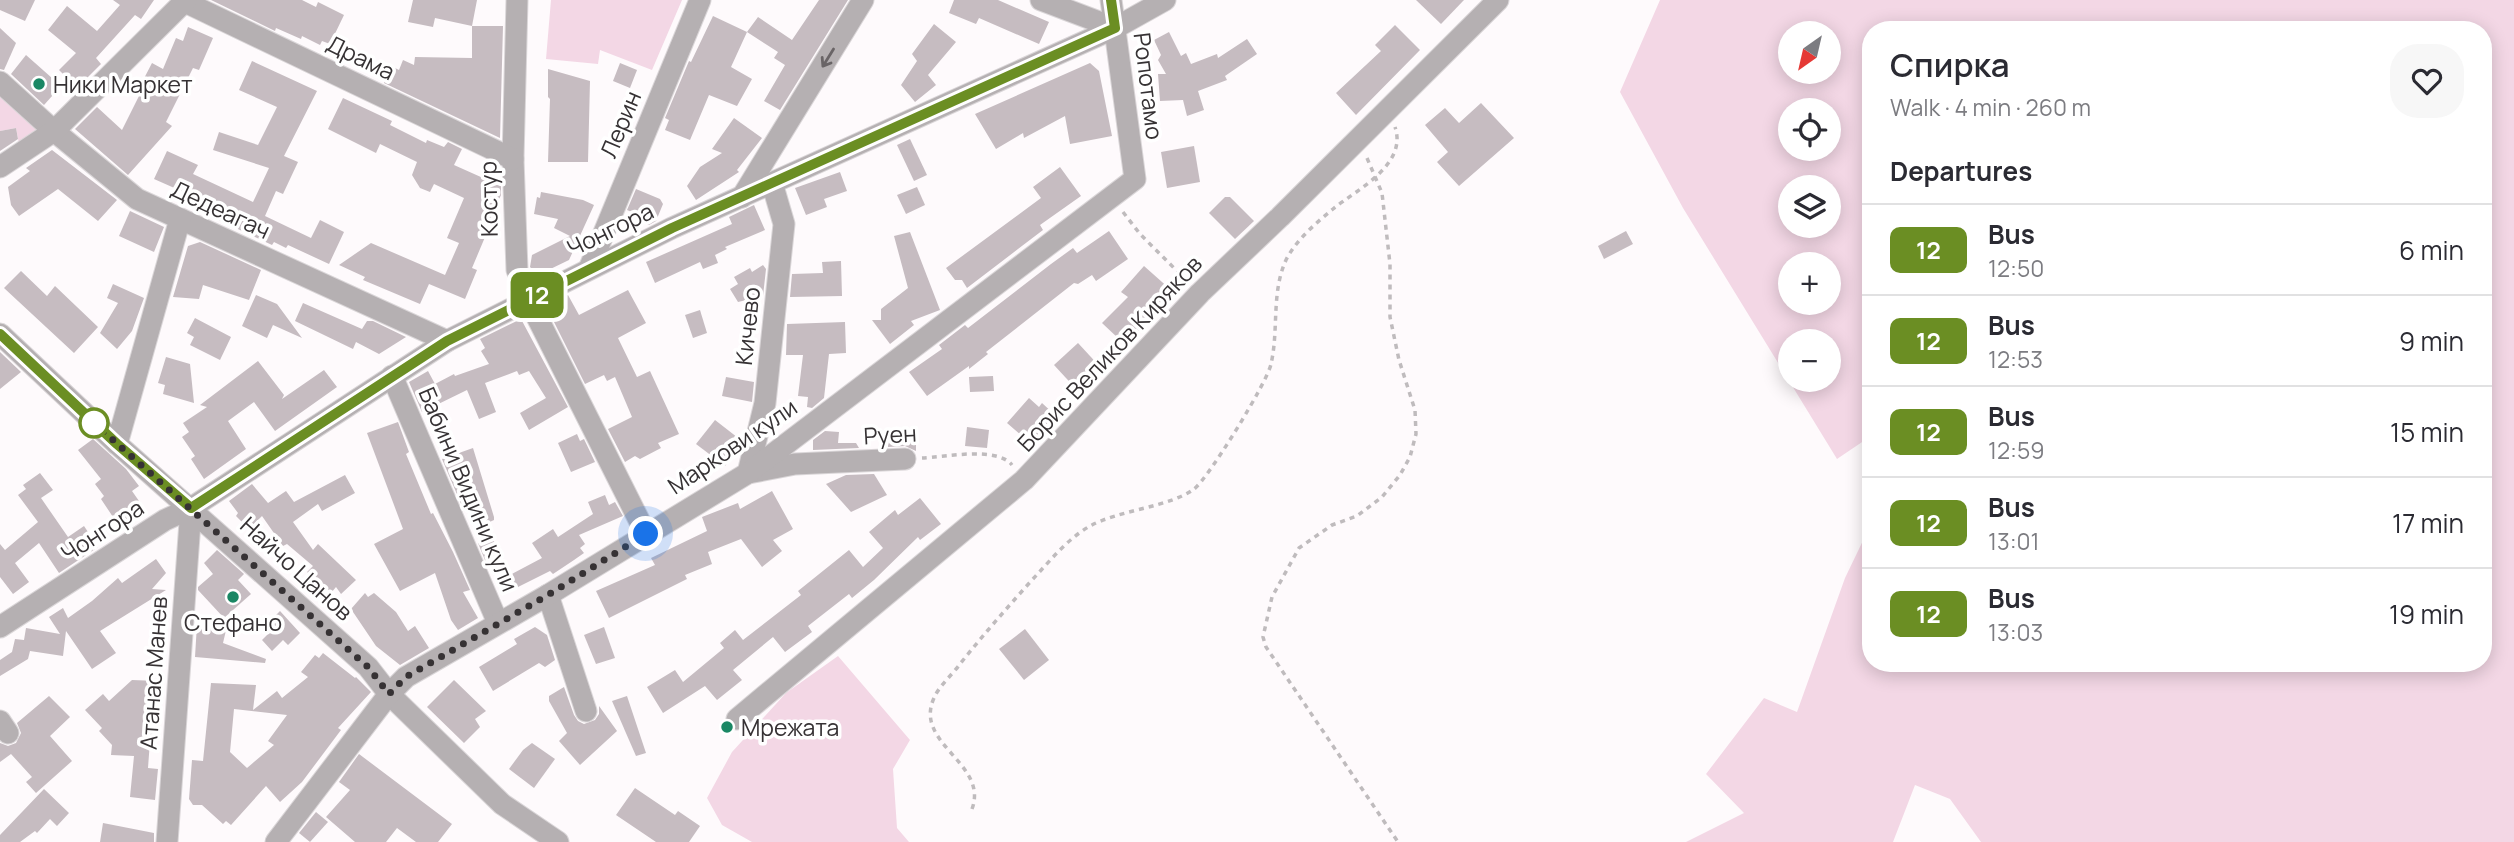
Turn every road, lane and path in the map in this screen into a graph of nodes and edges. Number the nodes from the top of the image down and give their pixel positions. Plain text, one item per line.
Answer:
1 (517, 0) edge
2 (700, 0) edge
3 (863, 0) edge
4 (1041, 0) edge
5 (1111, 0) edge
6 (1165, 0) edge
7 (1498, 0) edge
8 (186, 1) edge
9 (1115, 28) junction
10 (0, 82) edge
11 (1388, 110) junction
12 (54, 131) junction
13 (1357, 141) junction
14 (513, 159) junction
15 (0, 167) edge
16 (1135, 178) joint
17 (1375, 178) junction
18 (772, 183) junction
19 (1112, 196) junction
20 (742, 197) junction
21 (180, 219) junction
22 (589, 269) junction
23 (1200, 293) junction
24 (528, 299) junction
25 (0, 334) edge
26 (447, 341) junction
27 (392, 376) junction
28 (117, 444) junction
29 (905, 459) joint
30 (748, 473) junction
31 (1024, 480) junction
32 (191, 508) junction
33 (646, 534) junction
34 (548, 595) junction
35 (498, 623) junction
36 (0, 626) edge
37 (389, 694) junction
38 (586, 711) dead end
39 (737, 719) dead end
40 (972, 810) dead end
41 (167, 842) edge
42 (276, 842) edge
43 (558, 842) edge
44 (1398, 842) edge

1 - 14 street, Костур
2 - 22 street, Лерин
3 -> 20 street
4 - 9 street
5 - 9 street, Ропотамо
6 - 9 street, Чонгора
7 - 11 street, Борис Великов Киряков
8 - 12 street
8 - 14 street, Драма
9 - 16 street, Ропотамо
9 - 18 street, Чонгора
10 - 12 street, Дедеагач
11 - 13 street, Борис Великов Киряков
11 - 17 path
12 - 15 street
12 - 21 street, Дедеагач
13 - 17 path
13 - 23 street, Борис Великов Киряков
14 - 24 street, Костур
16 - 19 street, Маркови кули
17 - 40 path
17 - 44 path
18 - 20 street, Чонгора
18 - 30 street, Кичево
19 - 23 path
19 - 30 street, Маркови кули
20 - 22 street, Чонгора
21 - 26 street, Дедеагач
21 - 28 street
22 - 24 street, Чонгора
23 - 31 street, Борис Великов Киряков
24 - 26 street, Чонгора
24 - 33 street, Костур
25 - 28 street, Найчо Цанов
26 - 27 street, Чонгора
27 - 32 street, Чонгора
27 - 35 street, Бабини Видини кули
28 - 32 street, Найчо Цанов
29 - 30 street, Руен
29 - 31 path, Руен
30 - 33 street, Маркови кули
31 - 39 street, Борис Великов Киряков
32 - 36 street, Чонгора
32 - 37 street, Найчо Цанов
32 - 41 street, Атанас Манев
33 - 34 street, Маркови кули
34 - 35 street, Маркови кули
34 - 38 street, Бабини Видини кули
35 - 37 street, Маркови кули
37 - 42 street, Маркови кули
37 - 43 street, Найчо Цанов

